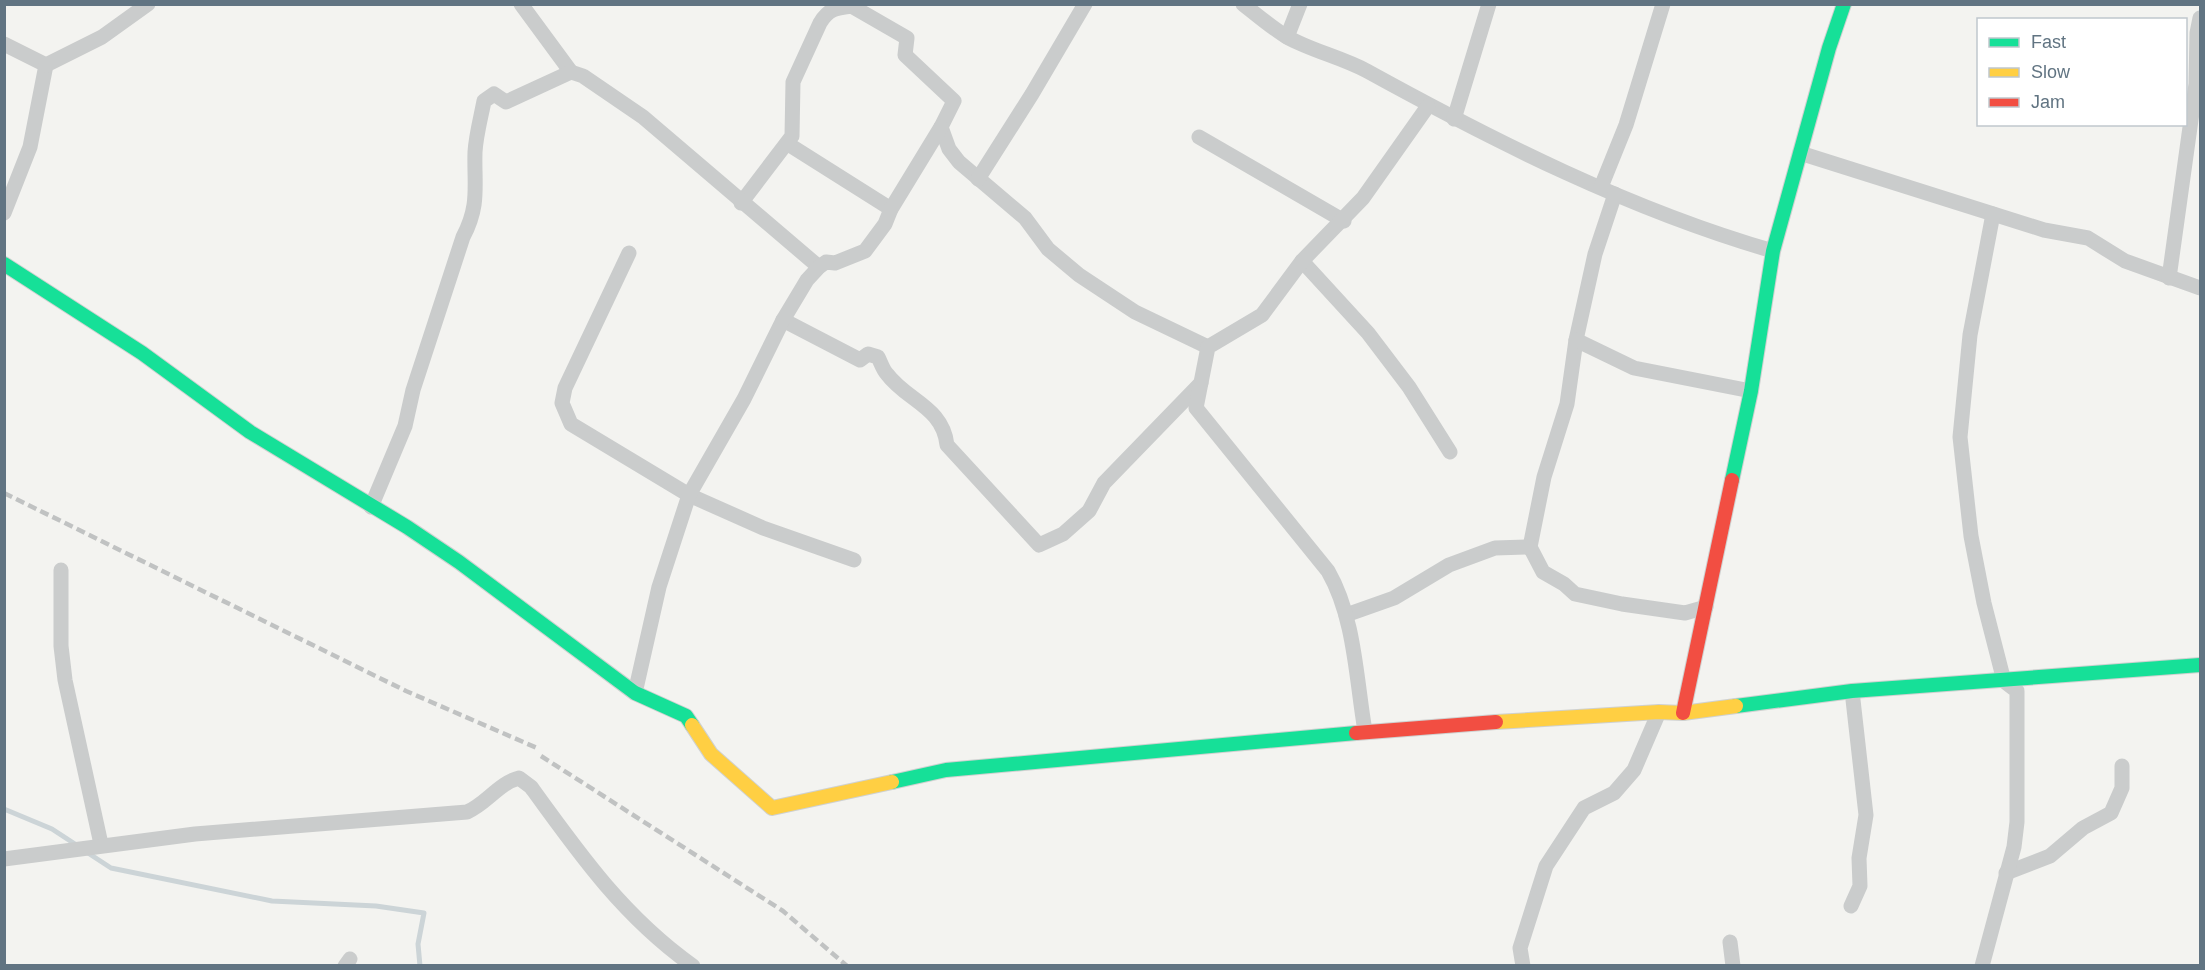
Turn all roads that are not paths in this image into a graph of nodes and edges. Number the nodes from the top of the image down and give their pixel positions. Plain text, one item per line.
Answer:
1 (148, 4) edge
2 (521, 4) edge
3 (1085, 4) edge
4 (1243, 4) edge
5 (1300, 4) edge
6 (1489, 4) edge
7 (1663, 4) edge
8 (1844, 4) edge
9 (858, 7) edge
10 (2200, 18) edge
11 (1287, 37) junction
12 (4, 44) edge
13 (46, 65) junction
14 (571, 72) junction
15 (1428, 106) junction
16 (1454, 119) junction
17 (941, 127) junction
18 (1198, 136) dead end
19 (788, 144) junction
20 (949, 149) junction
21 (926, 152) junction
22 (1800, 153) junction
23 (978, 179) junction
24 (1600, 187) junction
25 (1615, 194) junction
26 (741, 203) junction
27 (891, 209) junction
28 (4, 213) edge
29 (1993, 214) junction
30 (1344, 220) junction
31 (1773, 251) junction
32 (629, 253) dead end
33 (1302, 261) junction
34 (4, 264) edge
35 (819, 267) junction
36 (2169, 278) junction
37 (2200, 288) edge
38 (783, 320) junction
39 (1576, 340) junction
40 (1208, 347) junction
41 (1201, 383) junction
42 (1751, 391) junction
43 (1450, 452) dead end
44 (689, 495) junction
45 (371, 507) junction
46 (1530, 547) junction
47 (854, 560) dead end
48 (61, 570) dead end
49 (1706, 607) junction
50 (1346, 615) junction
51 (2200, 665) edge
52 (2004, 681) junction
53 (1852, 691) junction
54 (635, 693) junction
55 (1659, 712) junction
56 (1683, 713) junction
57 (1365, 731) junction
58 (2122, 766) dead end
59 (99, 845) junction
60 (4, 858) edge
61 (2006, 873) junction
62 (1851, 906) dead end
63 (1730, 942) dead end
64 (693, 966) edge
65 (1522, 966) edge
66 (1733, 966) edge
67 (1982, 966) edge

1 - 13 street
2 - 14 street
3 - 23 street
4 - 11 street
5 - 11 street
6 - 16 street
7 - 24 street
8 - 22 street
9 - 17 street
9 - 19 street
10 - 36 street
11 - 15 street
12 - 13 street
13 - 28 street
14 - 26 street
14 - 45 street
15 - 16 street
15 - 30 street
16 - 24 street
17 - 20 street
17 - 21 street
18 - 30 street
19 - 26 street
19 - 27 street
20 - 21 street
20 - 23 street
21 - 27 street
22 - 29 street
22 - 31 street
23 - 40 street
24 - 25 street
25 - 31 street
25 - 39 street
26 - 35 street
27 - 35 street
29 - 36 street
29 - 52 street
30 - 33 street
31 - 42 street
32 - 44 street
33 - 40 street
33 - 43 street
34 - 45 street
35 - 38 street
36 - 37 street
38 - 41 street
38 - 44 street
39 - 42 street
39 - 46 street
40 - 41 street
41 - 50 street
42 - 49 street
44 - 47 street
44 - 54 street
45 - 54 street
46 - 49 street
46 - 50 street
48 - 59 street
49 - 56 street
50 - 57 street
51 - 52 street
52 - 53 street
52 - 61 street
53 - 56 street
53 - 62 street
54 - 57 street
55 - 56 street
55 - 57 street
55 - 65 street
58 - 61 street
59 - 60 street
59 - 64 street
61 - 67 street
63 - 66 street

